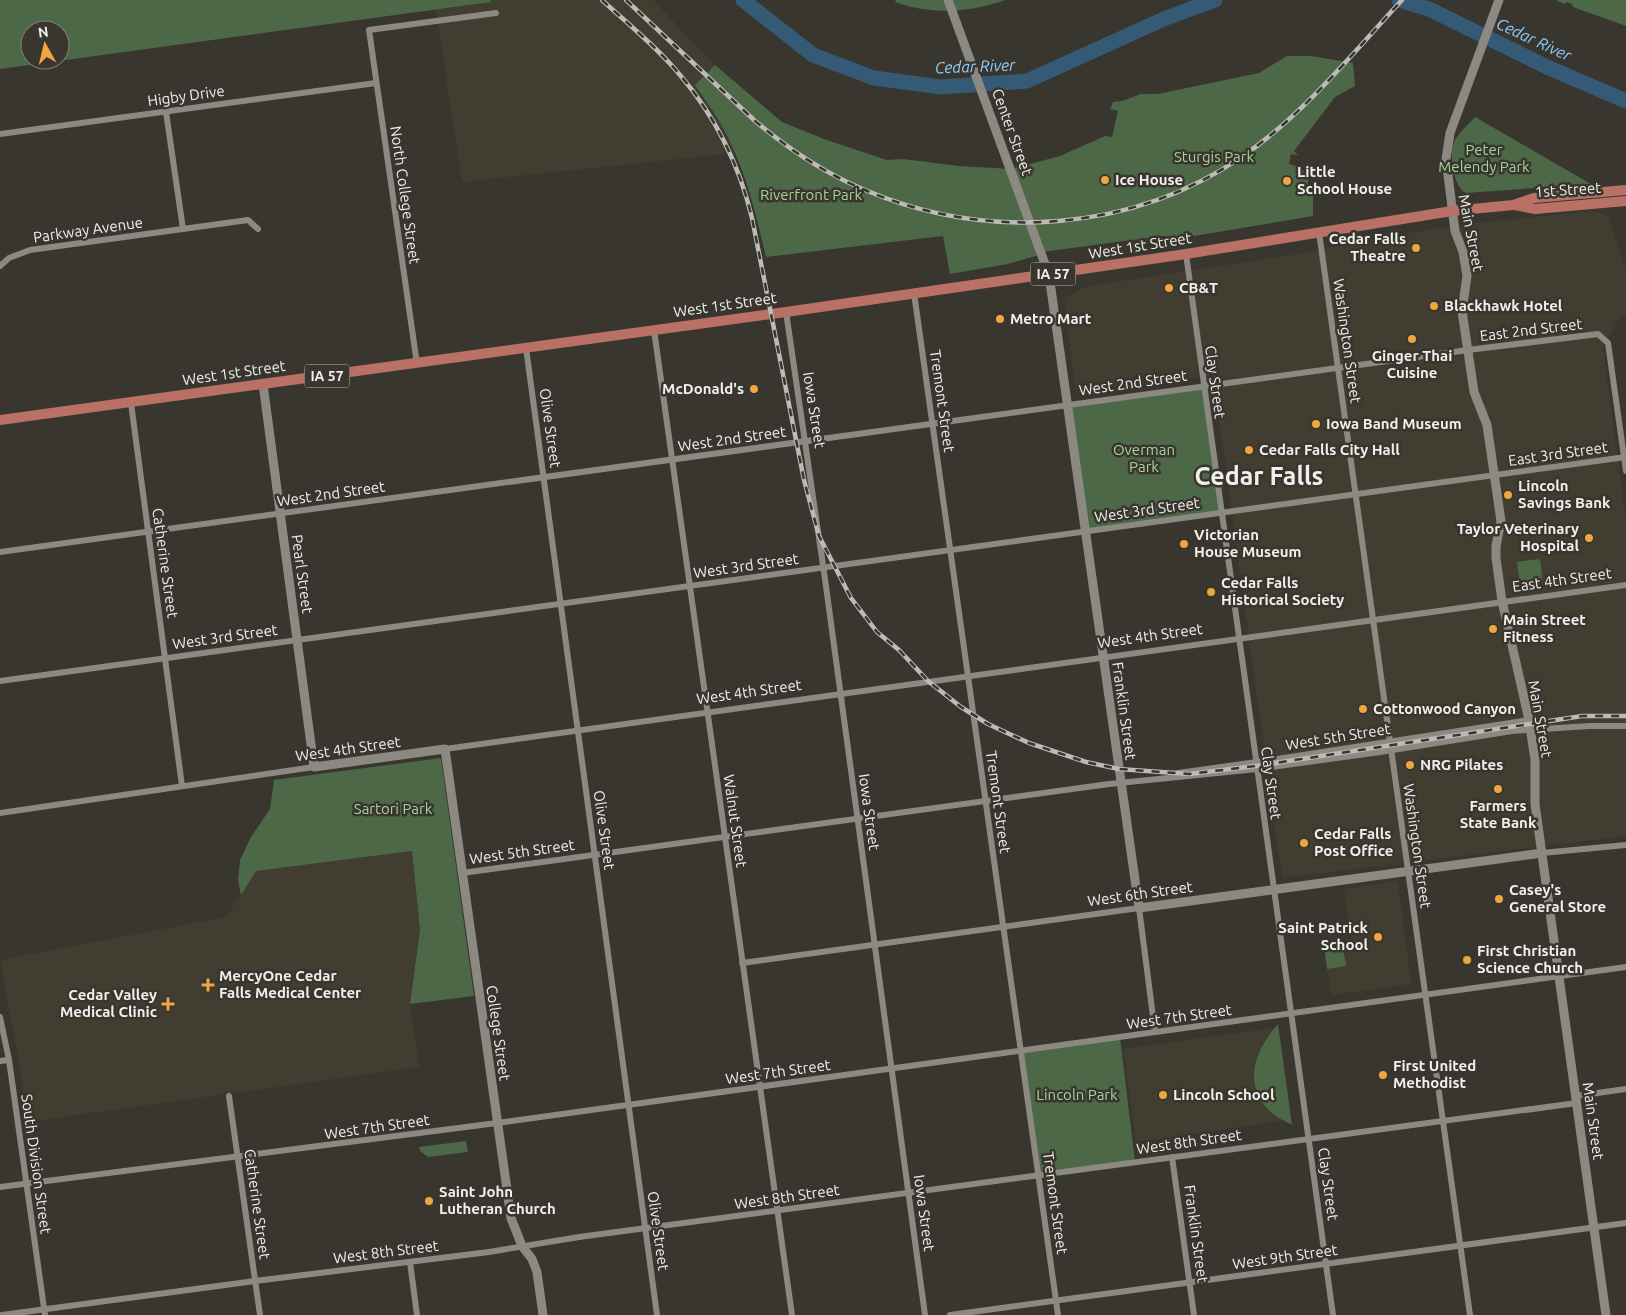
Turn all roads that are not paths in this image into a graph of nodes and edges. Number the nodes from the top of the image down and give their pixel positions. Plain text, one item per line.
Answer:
1 (948, 0) edge
2 (1499, 0) edge
3 (496, 13) dead end
4 (376, 83) junction
5 (166, 112) junction
6 (0, 134) edge
7 (1626, 190) edge
8 (1626, 201) edge
9 (1513, 205) junction
10 (1452, 211) junction
11 (183, 229) junction
12 (258, 229) dead end
13 (1320, 232) junction
14 (1186, 254) junction
15 (0, 266) edge
16 (1049, 274) junction
17 (914, 293) junction
18 (786, 312) junction
19 (654, 330) junction
20 (526, 348) junction
21 (1468, 350) junction
22 (417, 364) junction
23 (1338, 368) junction
24 (263, 384) junction
25 (1203, 386) junction
26 (131, 403) junction
27 (1067, 405) junction
28 (0, 420) edge
29 (932, 424) junction
30 (806, 441) junction
31 (1625, 457) edge
32 (672, 460) junction
33 (1626, 471) edge
34 (1494, 475) junction
35 (544, 477) junction
36 (1356, 494) junction
37 (280, 513) junction
38 (1221, 513) junction
39 (1085, 531) junction
40 (148, 532) junction
41 (950, 550) junction
42 (0, 552) edge
43 (823, 568) junction
44 (1626, 584) edge
45 (690, 586) junction
46 (1502, 601) junction
47 (561, 604) junction
48 (1373, 619) junction
49 (1238, 638) junction
50 (297, 640) junction
51 (1103, 657) junction
52 (165, 658) junction
53 (968, 676) junction
54 (0, 681) edge
55 (840, 694) junction
56 (707, 712) junction
57 (1530, 725) junction
58 (1626, 726) edge
59 (578, 730) junction
60 (1390, 742) junction
61 (445, 749) junction
62 (1392, 750) junction
63 (1256, 766) junction
64 (314, 767) junction
65 (1121, 782) junction
66 (182, 786) junction
67 (986, 801) junction
68 (0, 813) edge
69 (858, 819) junction
70 (725, 837) junction
71 (1626, 845) edge
72 (1542, 853) junction
73 (595, 855) junction
74 (1408, 871) junction
75 (462, 873) junction
76 (1274, 889) junction
77 (1139, 908) junction
78 (1004, 927) junction
79 (875, 944) junction
80 (742, 962) junction
81 (1626, 967) edge
82 (1559, 977) junction
83 (1426, 995) junction
84 (1291, 1014) junction
85 (0, 1017) edge
86 (1155, 1032) junction
87 (1021, 1051) junction
88 (9, 1060) junction
89 (0, 1061) edge
90 (892, 1069) junction
91 (760, 1087) junction
92 (1626, 1089) edge
93 (228, 1096) dead end
94 (1576, 1099) junction
95 (629, 1105) junction
96 (1443, 1121) junction
97 (497, 1123) junction
98 (1309, 1139) junction
99 (1172, 1157) junction
100 (237, 1158) junction
101 (1038, 1175) junction
102 (26, 1184) junction
103 (0, 1187) edge
104 (908, 1193) junction
105 (777, 1211) junction
106 (1626, 1223) edge
107 (645, 1228) junction
108 (1594, 1228) junction
109 (522, 1246) junction
110 (1460, 1246) junction
111 (410, 1262) junction
112 (1326, 1264) junction
113 (255, 1281) junction
114 (1189, 1283) junction
115 (1056, 1301) junction
116 (58, 1307) junction
117 (45, 1312) edge
118 (2, 1315) edge
119 (60, 1315) edge
120 (260, 1315) edge
121 (417, 1315) edge
122 (543, 1315) edge
123 (657, 1315) edge
124 (792, 1315) edge
125 (925, 1315) edge
126 (950, 1315) edge
127 (1058, 1315) edge
128 (1194, 1315) edge
129 (1333, 1315) edge
130 (1470, 1315) edge
131 (1606, 1315) edge

1 - 16 street, Center Street
2 - 10 street, Main Street
3 - 4 street, North College Street
4 - 5 street, Higby Drive
4 - 22 street, North College Street
5 - 6 street, Higby Drive
5 - 11 street
7 - 9 main road, 1st Street
8 - 9 main road, 1st Street
9 - 10 main road, 1st Street
10 - 13 main road, West 1st Street / IA 57
10 - 21 street, Main Street
11 - 12 street, Parkway Avenue
11 - 15 street, Parkway Avenue
13 - 14 main road, West 1st Street / IA 57
13 - 23 street, Washington Street
14 - 16 main road, West 1st Street / IA 57
14 - 25 street, Clay Street
16 - 17 main road, West 1st Street / IA 57
16 - 27 street, Franklin Street
17 - 18 main road, West 1st Street / IA 57
17 - 29 street, Tremont Street
18 - 19 main road, West 1st Street / IA 57
18 - 30 street, Iowa Street
19 - 20 main road, West 1st Street / IA 57
19 - 32 street, Walnut Street
20 - 22 main road, West 1st Street / IA 57
20 - 35 street, Olive Street
21 - 23 street, West 2nd Street
21 - 31 street, East 2nd Street
21 - 34 street, Main Street
22 - 24 main road, West 1st Street / IA 57
23 - 25 street, West 2nd Street
23 - 36 street, Washington Street
24 - 26 main road, West 1st Street / IA 57
24 - 37 street, Pearl Street
25 - 27 street, West 2nd Street
25 - 38 street, Clay Street
26 - 28 main road, West 1st Street / IA 57
26 - 40 street, Catherine Street
27 - 29 street, West 2nd Street
27 - 39 street, Franklin Street
29 - 30 street, West 2nd Street
29 - 41 street, Tremont Street
30 - 32 street, West 2nd Street
30 - 43 street, Iowa Street
31 - 33 street
31 - 34 street, East 3rd Street
32 - 35 street, West 2nd Street
32 - 45 street, Walnut Street
34 - 36 street, West 3rd Street
34 - 46 street, Main Street
35 - 37 street, West 2nd Street
35 - 47 street, Olive Street
36 - 38 street, West 3rd Street
36 - 48 street, Washington Street
37 - 40 street, West 2nd Street
37 - 50 street, Pearl Street
38 - 39 street, West 3rd Street
38 - 49 street, Clay Street
39 - 41 street, West 3rd Street
39 - 51 street, Franklin Street
40 - 42 street, West 2nd Street
40 - 52 street, Catherine Street
41 - 43 street, West 3rd Street
41 - 53 street, Tremont Street
43 - 45 street, West 3rd Street
43 - 55 street, Iowa Street
44 - 46 street, East 4th Street
45 - 47 street, West 3rd Street
45 - 56 street, Walnut Street
46 - 48 street, West 4th Street
46 - 57 street, Main Street
47 - 50 street, West 3rd Street
47 - 59 street, Olive Street
48 - 49 street, West 4th Street
48 - 60 street, Washington Street
49 - 51 street, West 4th Street
49 - 63 street, Clay Street
50 - 52 street, West 3rd Street
50 - 64 street, Pearl Street
51 - 53 street, West 4th Street
51 - 65 street, Franklin Street
52 - 54 street, West 3rd Street
52 - 66 street, Catherine Street
53 - 55 street, West 4th Street
53 - 67 street, Tremont Street
55 - 56 street, West 4th Street
55 - 69 street, Iowa Street
56 - 59 street, West 4th Street
56 - 70 street, Walnut Street
57 - 58 street
57 - 60 street, West 5th Street
57 - 62 street, West 5th Street
57 - 72 street, Main Street
59 - 61 street, West 4th Street
59 - 73 street, Olive Street
60 - 62 street, Washington Street
60 - 63 street, West 5th Street
61 - 64 street, West 4th Street
61 - 75 street, College Street
62 - 63 street, West 5th Street
62 - 74 street, Washington Street
63 - 65 street, West 5th Street
63 - 76 street, Clay Street
64 - 66 street, West 4th Street
65 - 67 street, West 5th Street
65 - 77 street, Franklin Street
66 - 68 street, West 4th Street
67 - 69 street, West 5th Street
67 - 78 street, Tremont Street
69 - 70 street, West 5th Street
69 - 79 street, Iowa Street
70 - 73 street, West 5th Street
70 - 80 street, Walnut Street
71 - 72 street
72 - 74 street, West 6th Street
72 - 82 street, Main Street
73 - 75 street, West 5th Street
73 - 95 street, Olive Street
74 - 76 street, West 6th Street
74 - 83 street, Washington Street
75 - 97 street, College Street
76 - 77 street, West 6th Street
76 - 84 street, Clay Street
77 - 78 street, West 6th Street
77 - 86 street, Franklin Street
78 - 79 street, West 6th Street
78 - 87 street, Tremont Street
79 - 80 street, West 6th Street
79 - 90 street, Iowa Street
80 - 91 street, Walnut Street
81 - 82 street, West 7th Street
82 - 83 street, West 7th Street
82 - 94 street, Main Street
83 - 84 street, West 7th Street
83 - 96 street, Washington Street
84 - 86 street, West 7th Street
84 - 98 street, Clay Street
85 - 88 street, South Division Street
86 - 87 street, West 7th Street
87 - 90 street, West 7th Street
87 - 101 street, Tremont Street
88 - 89 street
88 - 102 street, South Division Street
90 - 91 street, West 7th Street
90 - 104 street, Iowa Street
91 - 95 street, West 7th Street
91 - 105 street, Walnut Street
92 - 94 street, West 8th Street
93 - 100 street, Catherine Street
94 - 96 street, West 8th Street
94 - 108 street, Main Street
95 - 97 street, West 7th Street
95 - 107 street, Olive Street
96 - 98 street, West 8th Street
96 - 110 street, Washington Street
97 - 100 street, West 7th Street
97 - 109 street, College Street
98 - 99 street, West 8th Street
98 - 112 street, Clay Street
99 - 101 street, West 8th Street
99 - 114 street, Franklin Street
100 - 102 street, West 7th Street
100 - 113 street, Catherine Street
101 - 104 street, West 8th Street
101 - 115 street, Tremont Street
102 - 103 street, West 7th Street
102 - 117 street, South Division Street
104 - 105 street, West 8th Street
104 - 125 street, Iowa Street
105 - 107 street, West 8th Street
105 - 124 street, Walnut Street
106 - 108 street, West 9th Street
107 - 109 street, West 8th Street
107 - 123 street, Olive Street
108 - 110 street, West 9th Street
108 - 131 street, Main Street
109 - 111 street, West 8th Street
109 - 122 street, College Street
110 - 112 street, West 9th Street
110 - 130 street, Washington Street
111 - 113 street, West 8th Street
111 - 121 street
112 - 114 street, West 9th Street
112 - 129 street, Clay Street
113 - 116 street, West 8th Street
113 - 120 street, Catherine Street
114 - 115 street, West 9th Street
114 - 128 street, Franklin Street
115 - 126 street, West 9th Street
115 - 127 street, Tremont Street
116 - 117 street, West 8th Street
116 - 119 street
117 - 118 street, West 8th Street

